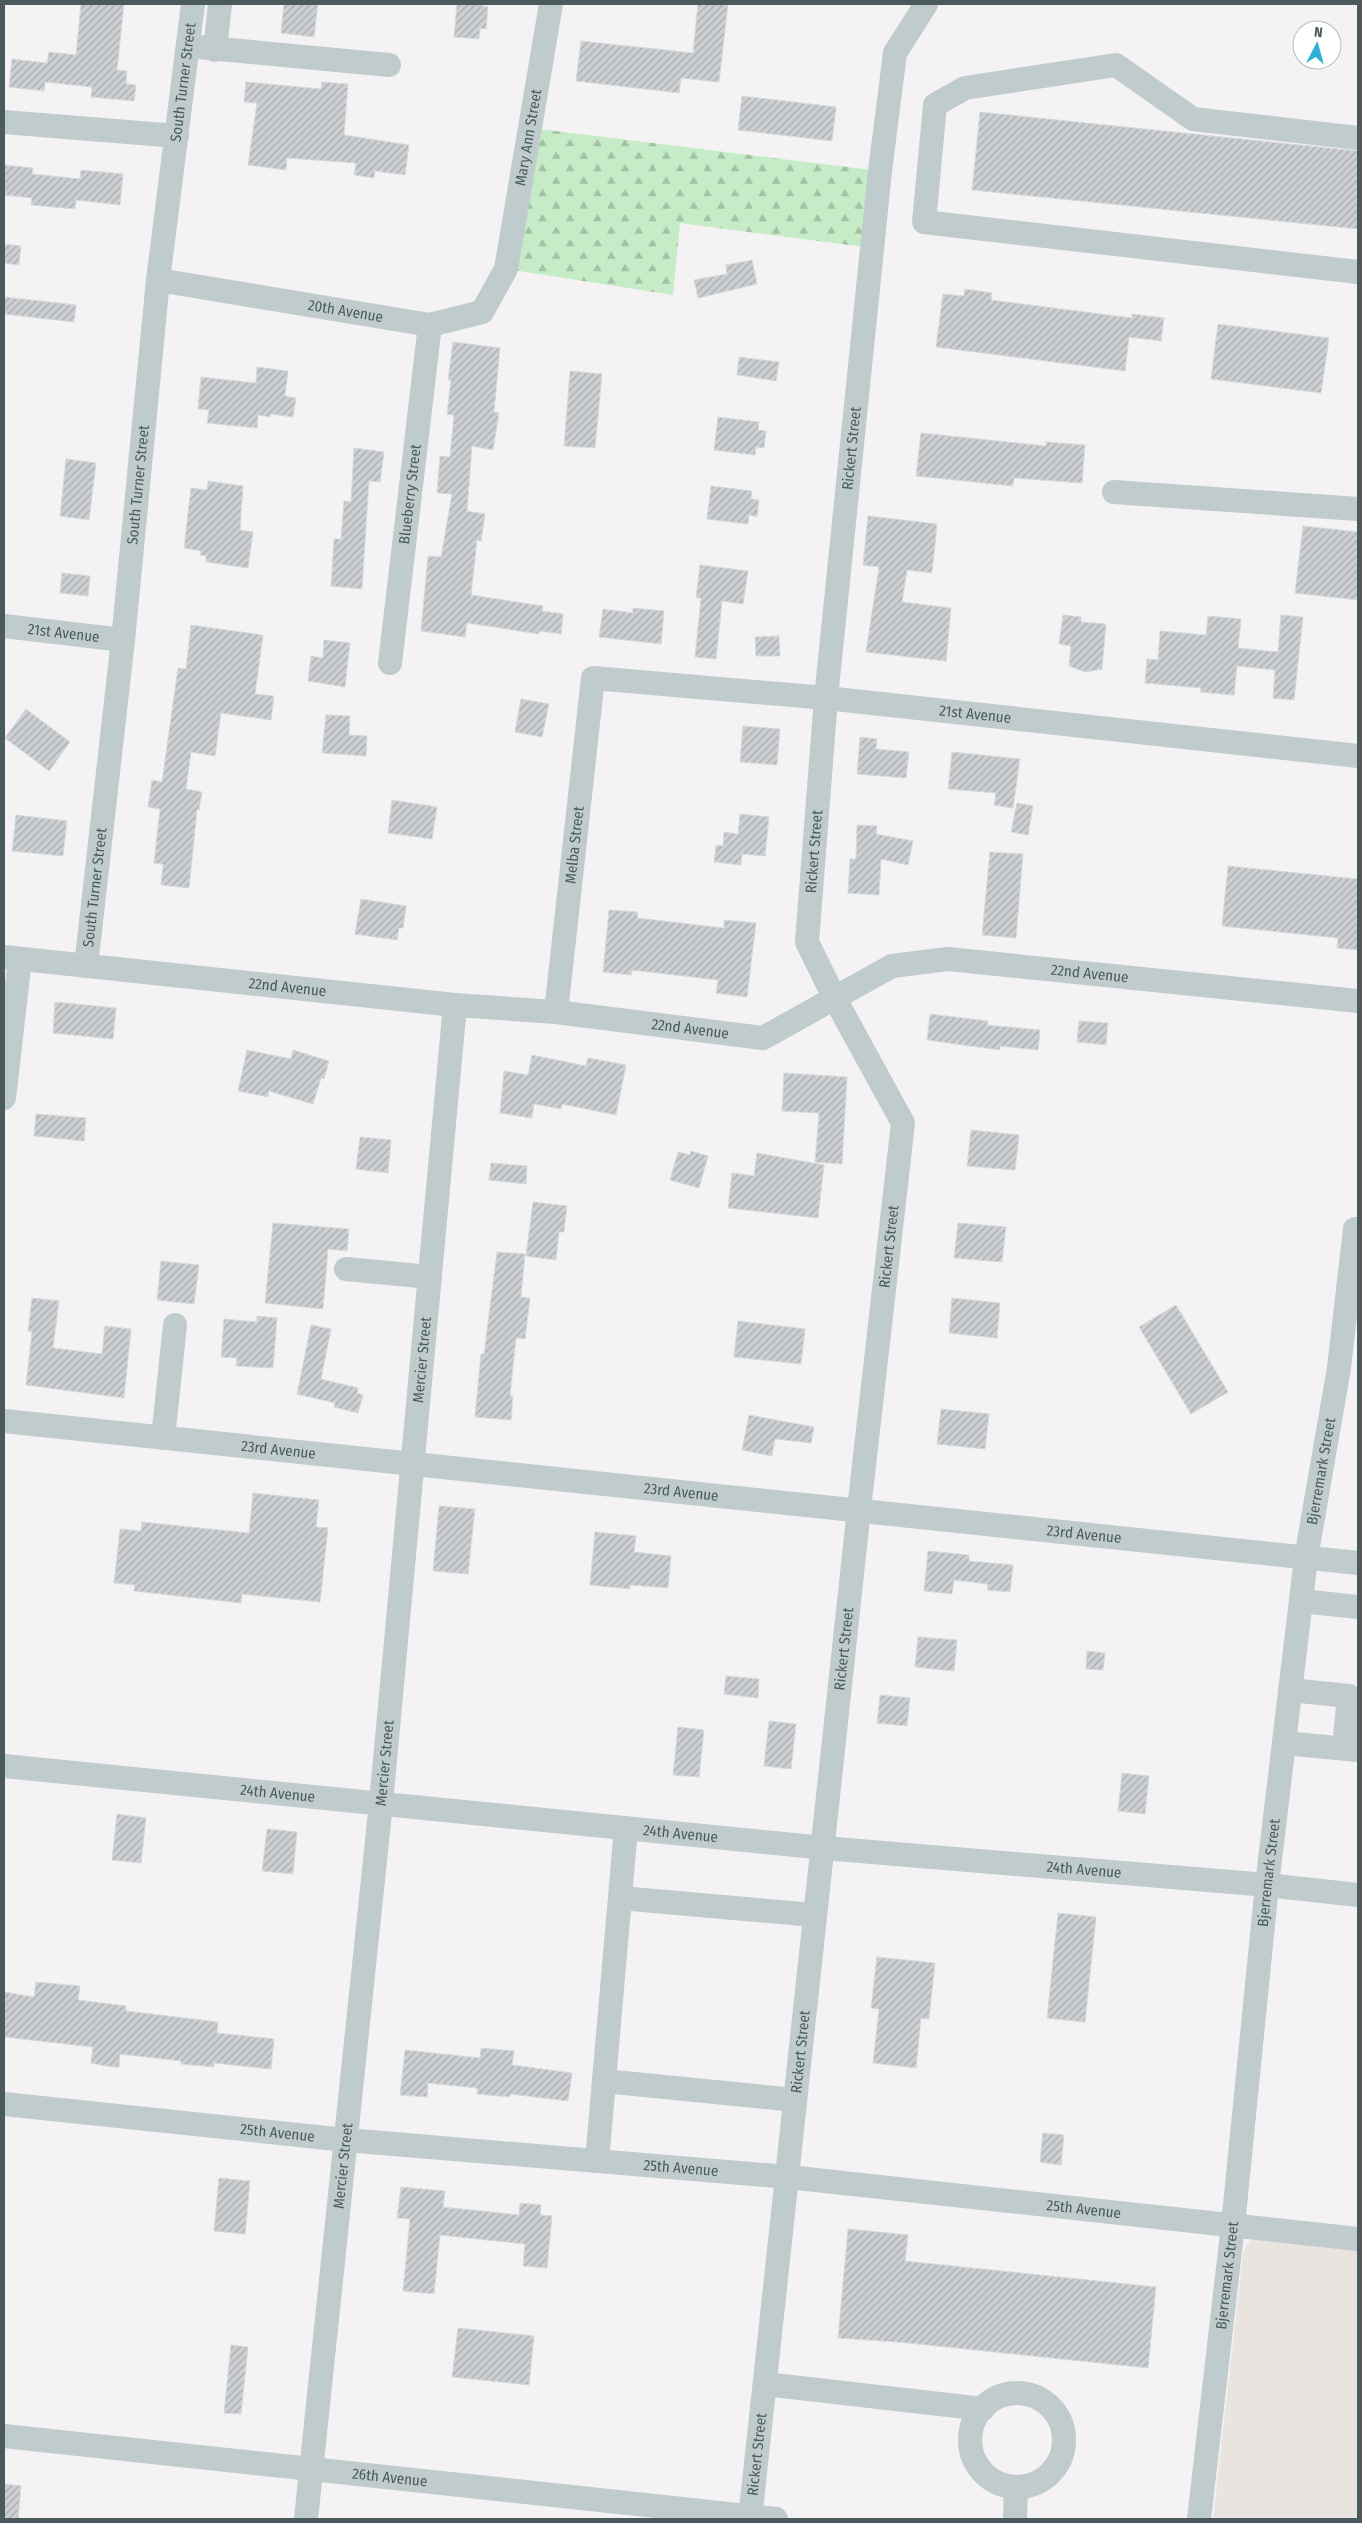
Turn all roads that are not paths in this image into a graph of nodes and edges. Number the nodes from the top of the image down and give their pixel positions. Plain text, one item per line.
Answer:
1 (193, 4) edge
2 (220, 4) edge
3 (551, 4) edge
4 (926, 4) edge
5 (188, 46) junction
6 (215, 50) junction
7 (389, 65) dead end
8 (4, 122) edge
9 (177, 136) junction
10 (1358, 138) edge
11 (506, 269) joint
12 (1358, 272) edge
13 (158, 280) junction
14 (430, 325) junction
15 (1114, 492) dead end
16 (1358, 509) edge
17 (4, 626) edge
18 (123, 640) junction
19 (390, 663) dead end
20 (593, 678) joint
21 (826, 698) junction
22 (1358, 756) edge
23 (12, 958) edge
24 (86, 966) junction
25 (834, 998) junction
26 (1358, 1001) edge
27 (455, 1005) junction
28 (9, 1012) edge
29 (556, 1012) junction
30 (4, 1098) edge
31 (1355, 1229) dead end
32 (346, 1269) dead end
33 (430, 1277) junction
34 (175, 1325) dead end
35 (4, 1421) edge
36 (163, 1438) junction
37 (413, 1464) junction
38 (858, 1509) junction
39 (1306, 1558) junction
40 (1358, 1563) edge
41 (1300, 1601) junction
42 (1358, 1607) edge
43 (1290, 1690) junction
44 (1284, 1743) junction
45 (1351, 1749) edge
46 (4, 1766) edge
47 (381, 1803) junction
48 (626, 1828) junction
49 (824, 1848) junction
50 (1267, 1885) junction
51 (1358, 1896) edge
52 (620, 1898) junction
53 (814, 1915) junction
54 (604, 2081) junction
55 (795, 2100) junction
56 (4, 2104) edge
57 (346, 2140) junction
58 (597, 2161) junction
59 (788, 2177) junction
60 (1233, 2225) junction
61 (1358, 2239) edge
62 (765, 2384) junction
63 (983, 2409) junction
64 (4, 2436) edge
65 (311, 2470) junction
66 (1016, 2487) junction
67 (751, 2518) edge
68 (306, 2519) edge
69 (776, 2519) edge
70 (1015, 2519) edge
71 (1199, 2519) edge

1 - 5 street, South Turner Street
2 - 6 street
3 - 11 street, Mary Ann Street
4 - 21 street, Rickert Street
5 - 6 street
5 - 9 street, South Turner Street
6 - 7 street
8 - 9 street
9 - 13 street, South Turner Street
10 - 12 street
11 - 14 street, 20th Avenue
13 - 14 street, 20th Avenue
13 - 18 street, South Turner Street
14 - 19 street, Blueberry Street
15 - 16 street
17 - 18 street, 21st Avenue
18 - 24 street, South Turner Street
20 - 21 street, 21st Avenue
20 - 29 street, Melba Street
21 - 22 street, 21st Avenue
21 - 25 street, Rickert Street
23 - 24 street, 22nd Avenue
23 - 28 street
24 - 27 street, 22nd Avenue
25 - 26 street, 22nd Avenue
25 - 29 street, 22nd Avenue
25 - 38 street, Rickert Street
27 - 29 street, 22nd Avenue
27 - 33 street, Mercier Street
28 - 30 street
31 - 39 street, Bjerremark Street
32 - 33 street
33 - 37 street, Mercier Street
34 - 36 street
35 - 36 street, 23rd Avenue
36 - 37 street, 23rd Avenue
37 - 38 street, 23rd Avenue
37 - 47 street, Mercier Street
38 - 39 street, 23rd Avenue
38 - 49 street, Rickert Street
39 - 40 street, 23rd Avenue
39 - 41 street, Bjerremark Street
41 - 42 street
41 - 43 street, Bjerremark Street
43 - 44 street, Bjerremark Street
43 - 45 street
44 - 45 street
44 - 50 street, Bjerremark Street
46 - 47 street, 24th Avenue
47 - 48 street, 24th Avenue
47 - 57 street, Mercier Street
48 - 49 street, 24th Avenue
48 - 52 street
49 - 50 street, 24th Avenue
49 - 53 street, Rickert Street
50 - 51 street, 24th Avenue
50 - 60 street, Bjerremark Street
52 - 53 street
52 - 54 street
53 - 55 street, Rickert Street
54 - 55 street
54 - 58 street
55 - 59 street, Rickert Street
56 - 57 street, 25th Avenue
57 - 58 street, 25th Avenue
57 - 65 street, Mercier Street
58 - 59 street, 25th Avenue
59 - 60 street, 25th Avenue
59 - 62 street, Rickert Street
60 - 61 street, 25th Avenue
60 - 71 street, Bjerremark Street
62 - 63 street
62 - 67 street, Rickert Street
63 - 66 street
63 - 66 street
64 - 65 street, 26th Avenue
65 - 67 street, 26th Avenue
65 - 68 street, Mercier Street
66 - 70 street
67 - 69 street, 26th Avenue

